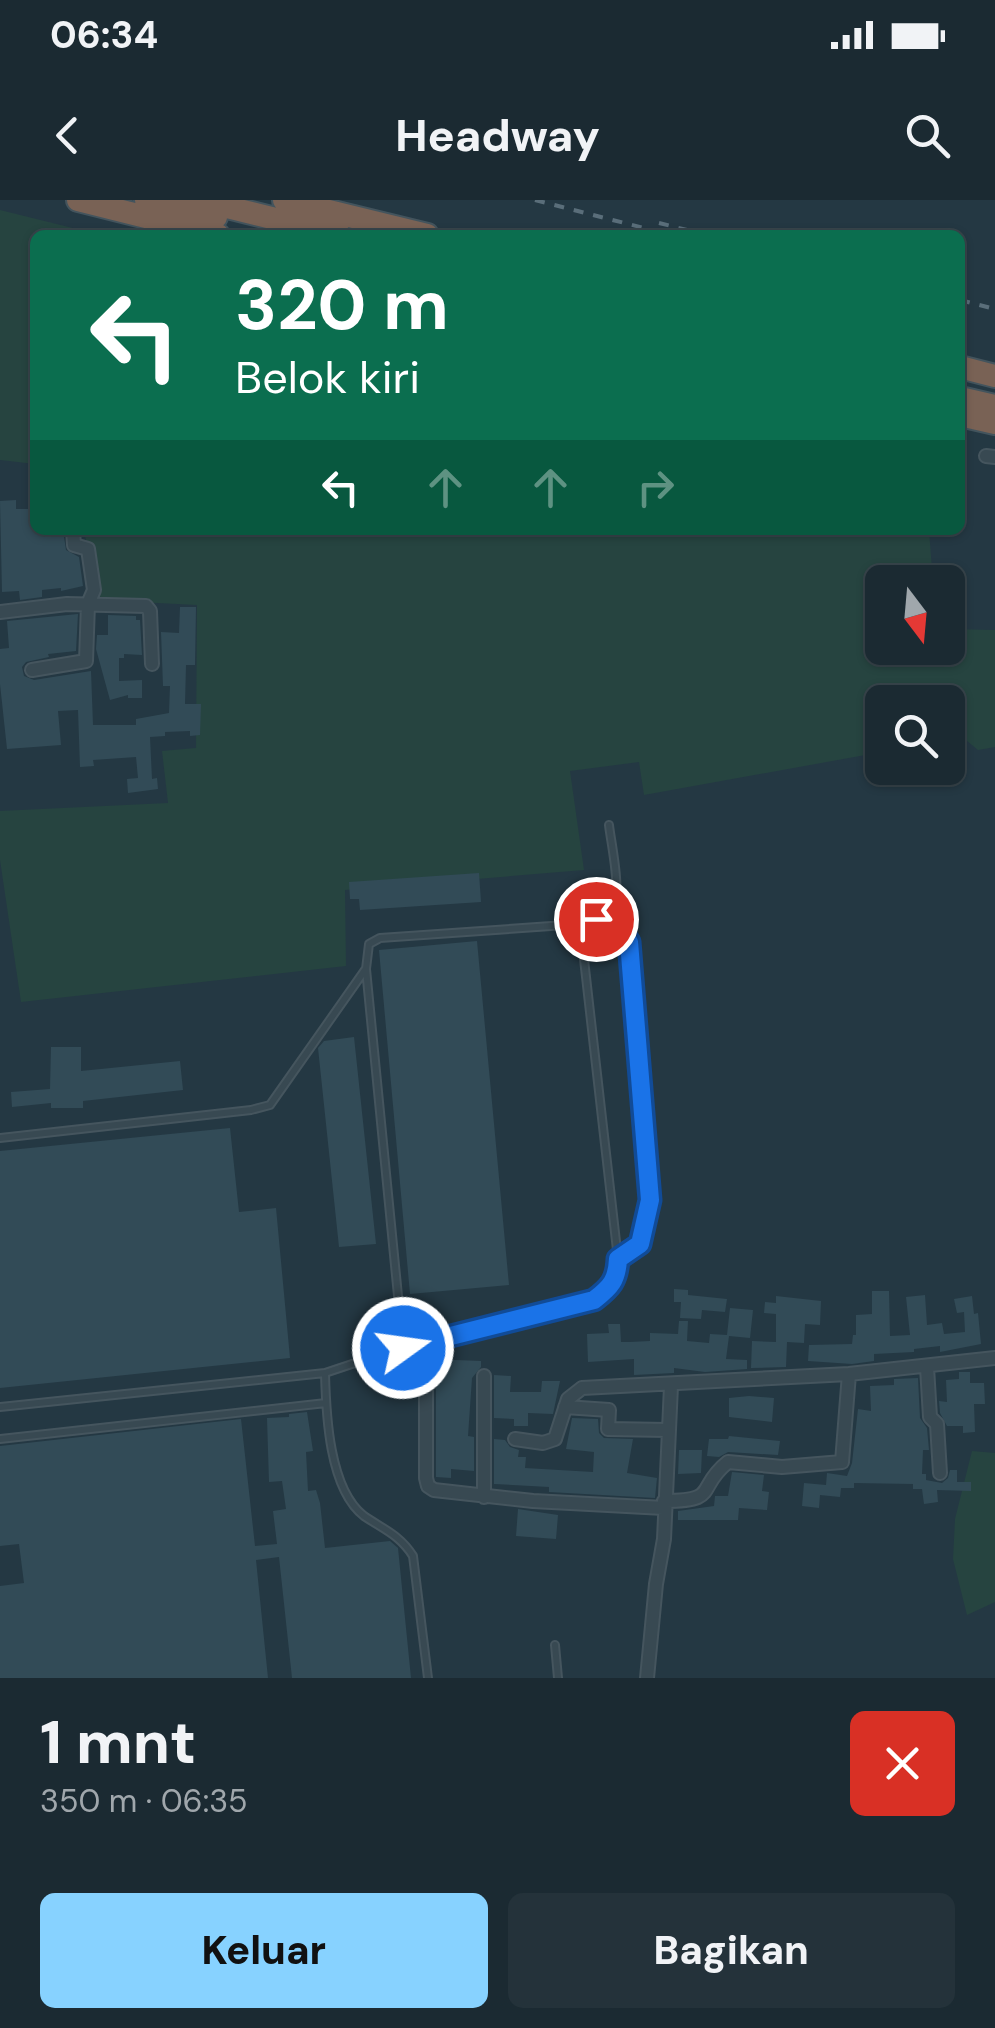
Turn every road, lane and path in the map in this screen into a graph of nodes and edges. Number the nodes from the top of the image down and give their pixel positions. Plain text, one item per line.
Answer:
1 (78, 200) edge
2 (146, 200) edge
3 (199, 200) edge
4 (284, 200) edge
5 (198, 230) edge
6 (268, 230) edge
7 (320, 230) edge
8 (406, 230) edge
9 (965, 368) edge
10 (995, 376) edge
11 (965, 388) edge
12 (995, 395) edge
13 (965, 399) edge
14 (995, 406) edge
15 (965, 416) edge
16 (995, 424) edge
17 (73, 535) edge
18 (88, 604) junction
19 (0, 612) edge
20 (152, 664) dead end
21 (32, 670) dead end
22 (609, 825) dead end
23 (610, 912) junction
24 (580, 924) junction
25 (366, 968) junction
26 (0, 1138) edge
27 (618, 1259) junction
28 (403, 1348) junction
29 (995, 1358) edge
30 (927, 1367) junction
31 (324, 1373) junction
32 (849, 1374) junction
33 (426, 1376) dead end
34 (484, 1376) dead end
35 (671, 1386) junction
36 (326, 1403) junction
37 (0, 1407) edge
38 (564, 1407) junction
39 (668, 1430) junction
40 (0, 1439) edge
41 (515, 1439) dead end
42 (940, 1473) dead end
43 (484, 1497) junction
44 (664, 1504) junction
45 (555, 1645) dead end
46 (428, 1678) edge
47 (558, 1678) edge
48 (647, 1678) edge

1 - 5 highway
2 - 6 highway
3 - 7 highway
4 - 8 highway
9 - 10 highway
11 - 12 highway
13 - 14 highway
15 - 16 highway
17 - 18 street
18 - 19 street
18 - 20 street
18 - 21 street
22 - 23 lane
23 - 24 lane
23 - 27 lane
24 - 25 lane
24 - 27 lane
25 - 26 lane
25 - 28 lane
27 - 28 lane
28 - 31 lane
29 - 30 street
30 - 32 street
30 - 42 street
31 - 36 lane
31 - 37 lane
32 - 35 street
32 - 44 street
33 - 43 street
34 - 43 street
35 - 38 street
35 - 39 street
36 - 40 lane
36 - 46 lane
38 - 39 street
38 - 41 street
39 - 44 street
43 - 44 street
44 - 48 street
45 - 47 lane

